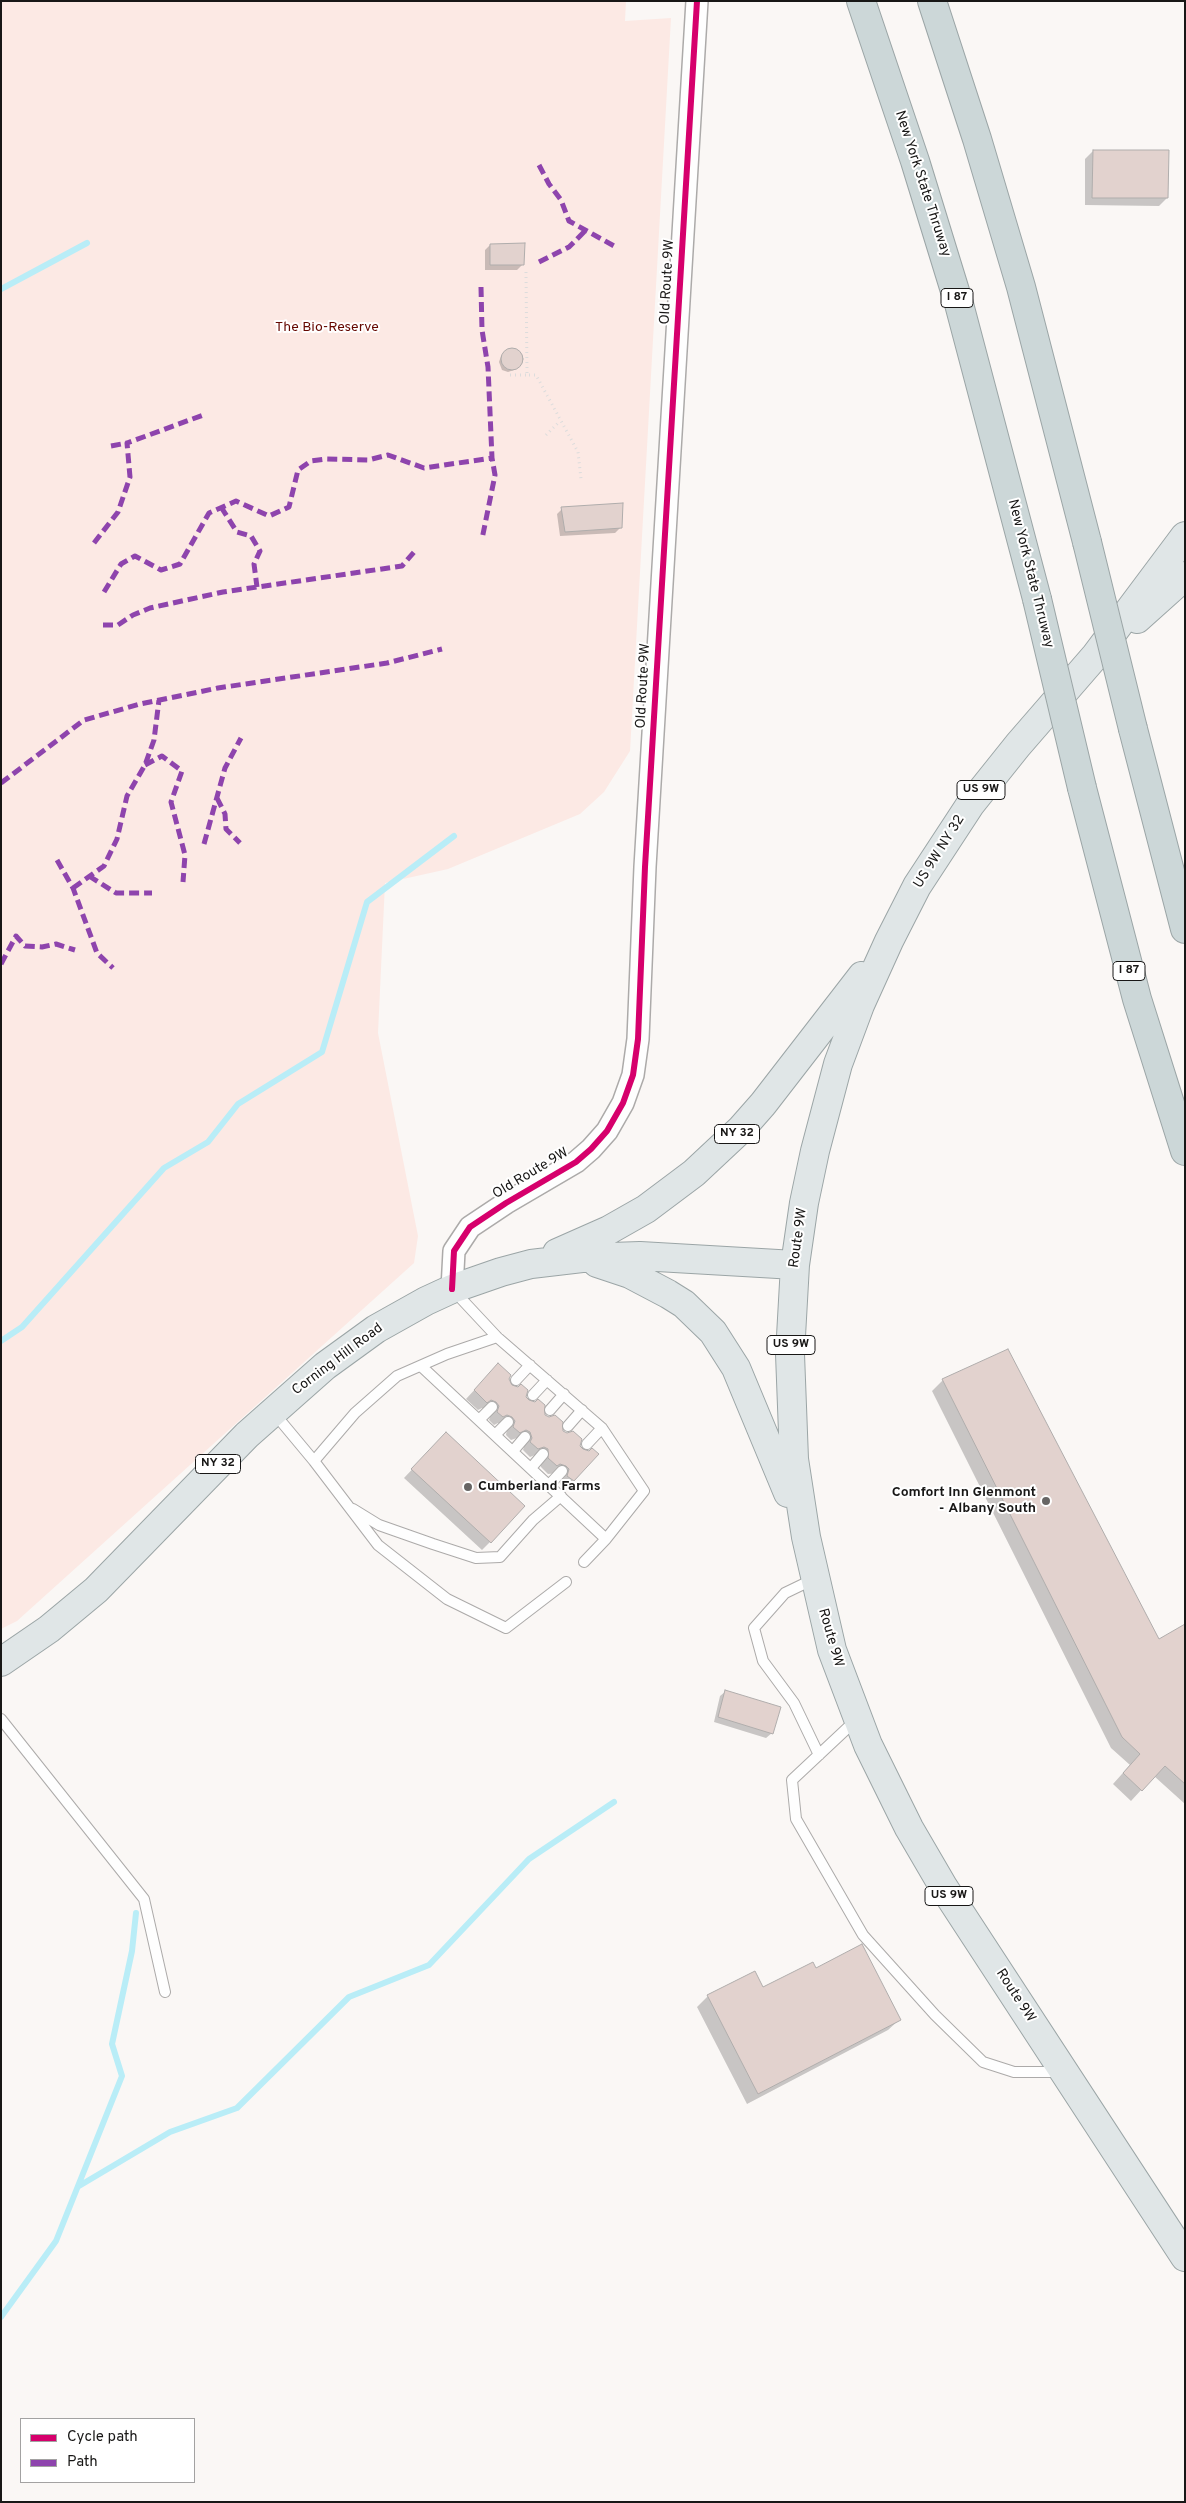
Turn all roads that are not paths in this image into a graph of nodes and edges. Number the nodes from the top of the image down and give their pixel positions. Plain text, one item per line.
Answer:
1 (697, 1) edge
2 (861, 1) edge
3 (932, 1) edge
4 (1185, 536) edge
5 (1185, 576) edge
6 (1096, 654) junction
7 (1185, 929) edge
8 (889, 941) junction
9 (1185, 1151) edge
10 (582, 1258) junction
11 (531, 1264) junction
12 (795, 1265) junction
13 (452, 1289) junction
14 (497, 1337) junction
15 (530, 1365) junction
16 (421, 1366) junction
17 (516, 1380) dead end
18 (547, 1380) junction
19 (564, 1394) junction
20 (533, 1395) dead end
21 (492, 1407) dead end
22 (550, 1410) dead end
23 (582, 1410) junction
24 (272, 1412) junction
25 (479, 1420) junction
26 (508, 1422) dead end
27 (568, 1426) dead end
28 (602, 1428) junction
29 (495, 1435) junction
30 (525, 1437) dead end
31 (587, 1444) dead end
32 (513, 1451) junction
33 (543, 1454) dead end
34 (314, 1461) junction
35 (530, 1468) junction
36 (562, 1471) dead end
37 (549, 1485) junction
38 (561, 1496) junction
39 (348, 1505) junction
40 (806, 1537) junction
41 (606, 1539) junction
42 (584, 1562) dead end
43 (814, 1579) junction
44 (566, 1582) dead end
45 (1, 1662) edge
46 (1, 1719) edge
47 (857, 1720) junction
48 (819, 1755) junction
49 (165, 1992) dead end
50 (1064, 2072) junction
51 (1185, 2257) edge

1 - 13 street, Old Route 9W
2 - 9 highway, New York State Thruway / I 87, bridge
3 - 7 highway, bridge
4 - 6 main road, US 9W
5 - 6 main road, US 9W
6 - 8 main road, US 9W NY 32 / US 9W
8 - 11 main road, NY 32
8 - 12 main road, Route 9W / US 9W
10 - 11 main road, Corning Hill Road / NY 32
10 - 12 main road, Corning Hill Road / NY 32
10 - 40 main road
11 - 13 main road, Corning Hill Road / NY 32
12 - 40 main road, Route 9W / US 9W
13 - 14 lane
13 - 24 main road, Corning Hill Road / NY 32
14 - 15 lane
14 - 16 lane
15 - 17 lane
15 - 18 lane
16 - 25 lane
16 - 34 lane
18 - 19 lane
18 - 20 lane
19 - 22 lane
19 - 23 lane
21 - 25 lane
23 - 27 lane
23 - 28 lane
24 - 34 lane
24 - 45 main road, Corning Hill Road / NY 32
25 - 29 lane
26 - 29 lane
28 - 31 lane
28 - 41 lane
29 - 32 lane
30 - 32 lane
32 - 35 lane
33 - 35 lane
34 - 39 lane
35 - 37 lane
36 - 37 lane
37 - 38 lane
38 - 39 lane
38 - 41 lane
39 - 44 lane
40 - 43 main road, Route 9W / US 9W
41 - 42 lane
43 - 47 main road, Route 9W / US 9W
43 - 48 lane
46 - 49 lane
47 - 48 lane
47 - 50 main road, Route 9W / US 9W
48 - 50 lane
50 - 51 main road, Route 9W / US 9W

